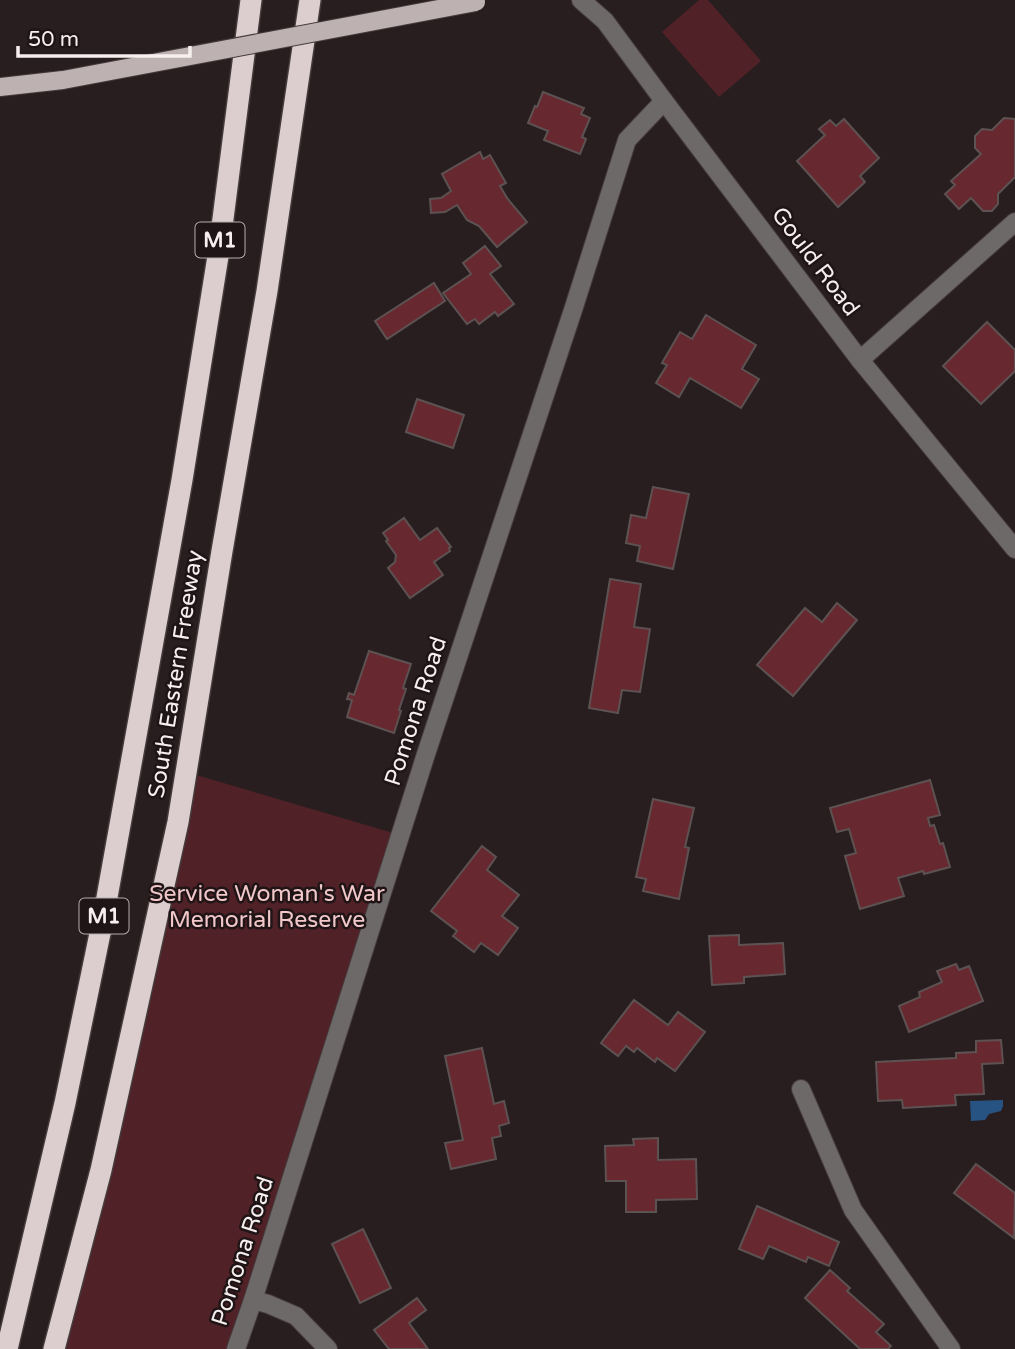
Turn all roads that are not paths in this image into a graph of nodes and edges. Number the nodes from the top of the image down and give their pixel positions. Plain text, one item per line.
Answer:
1 (251, 0) edge
2 (310, 0) edge
3 (581, 0) edge
4 (482, 1) edge
5 (0, 88) edge
6 (664, 101) junction
7 (1015, 222) edge
8 (860, 360) junction
9 (1015, 549) edge
10 (800, 1088) dead end
11 (253, 1300) junction
12 (7, 1349) edge
13 (54, 1349) edge
14 (236, 1349) edge
15 (328, 1349) edge
16 (951, 1349) edge

1 - 12 highway, South Eastern Freeway / M1
2 - 13 highway, South Eastern Freeway / M1
3 - 6 street, Gould Road
4 - 5 main road, bridge
6 - 8 street, Gould Road
6 - 11 street, Pomona Road
7 - 8 street
8 - 9 street, Gould Road
10 - 16 street
11 - 14 street, Pomona Road
11 - 15 street

